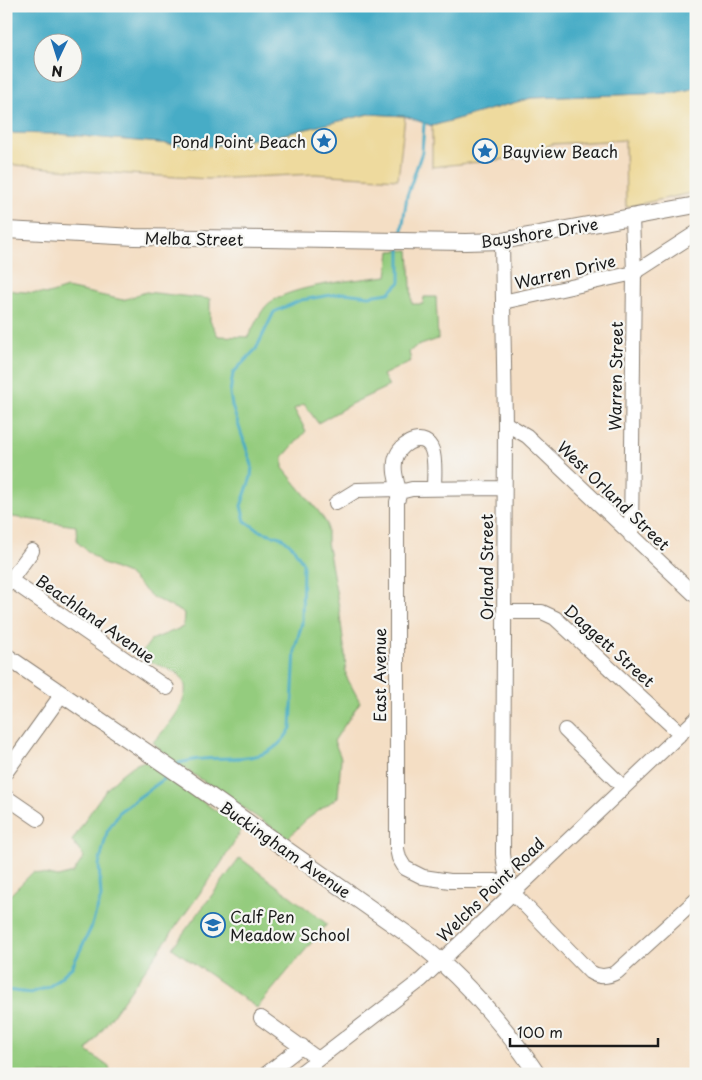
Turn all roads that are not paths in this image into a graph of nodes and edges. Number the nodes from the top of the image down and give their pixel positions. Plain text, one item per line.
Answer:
1 (696, 205) edge
2 (632, 217) junction
3 (6, 230) edge
4 (696, 233) edge
5 (384, 241) joint
6 (502, 241) junction
7 (634, 273) junction
8 (503, 302) junction
9 (505, 423) junction
10 (434, 488) junction
11 (504, 488) junction
12 (400, 490) junction
13 (336, 503) dead end
14 (631, 536) junction
15 (32, 551) dead end
16 (8, 581) edge
17 (696, 596) edge
18 (504, 612) junction
19 (6, 656) edge
20 (167, 688) dead end
21 (62, 694) junction
22 (696, 719) edge
23 (565, 730) dead end
24 (681, 734) junction
25 (6, 772) edge
26 (623, 787) junction
27 (6, 797) edge
28 (38, 819) dead end
29 (512, 892) junction
30 (696, 900) edge
31 (440, 961) junction
32 (262, 1018) dead end
33 (302, 1046) junction
34 (318, 1059) junction
35 (266, 1074) edge
36 (299, 1074) edge
37 (537, 1074) edge

1 - 2 main road, Bayshore Drive
2 - 6 main road, Bayshore Drive
2 - 7 street, Warren Street
3 - 5 main road, Melba Street
4 - 7 street
5 - 6 main road, Bayshore Drive
6 - 8 street, Orland Street
7 - 8 street, Warren Drive
7 - 14 street, Warren Street
8 - 9 street, Orland Street
9 - 11 street, Orland Street
9 - 14 street, West Orland Street
10 - 11 street
10 - 12 street
10 - 12 street
11 - 18 street, Orland Street
12 - 13 street
12 - 29 street, East Avenue
14 - 17 street, West Orland Street
15 - 16 street
16 - 20 street, Beachland Avenue
18 - 24 street, Daggett Street
18 - 29 street, Orland Street
19 - 21 main road, Buckingham Avenue
21 - 25 street
21 - 31 main road, Buckingham Avenue
22 - 24 street, Welchs Point Road
23 - 26 street
24 - 26 street, Welchs Point Road
26 - 29 street, Welchs Point Road
27 - 28 street
29 - 30 street
29 - 31 street, Welchs Point Road
31 - 34 street, Welchs Point Road
31 - 37 main road, Buckingham Avenue
32 - 33 street
33 - 34 street
33 - 35 street
34 - 36 street, Welchs Point Road

